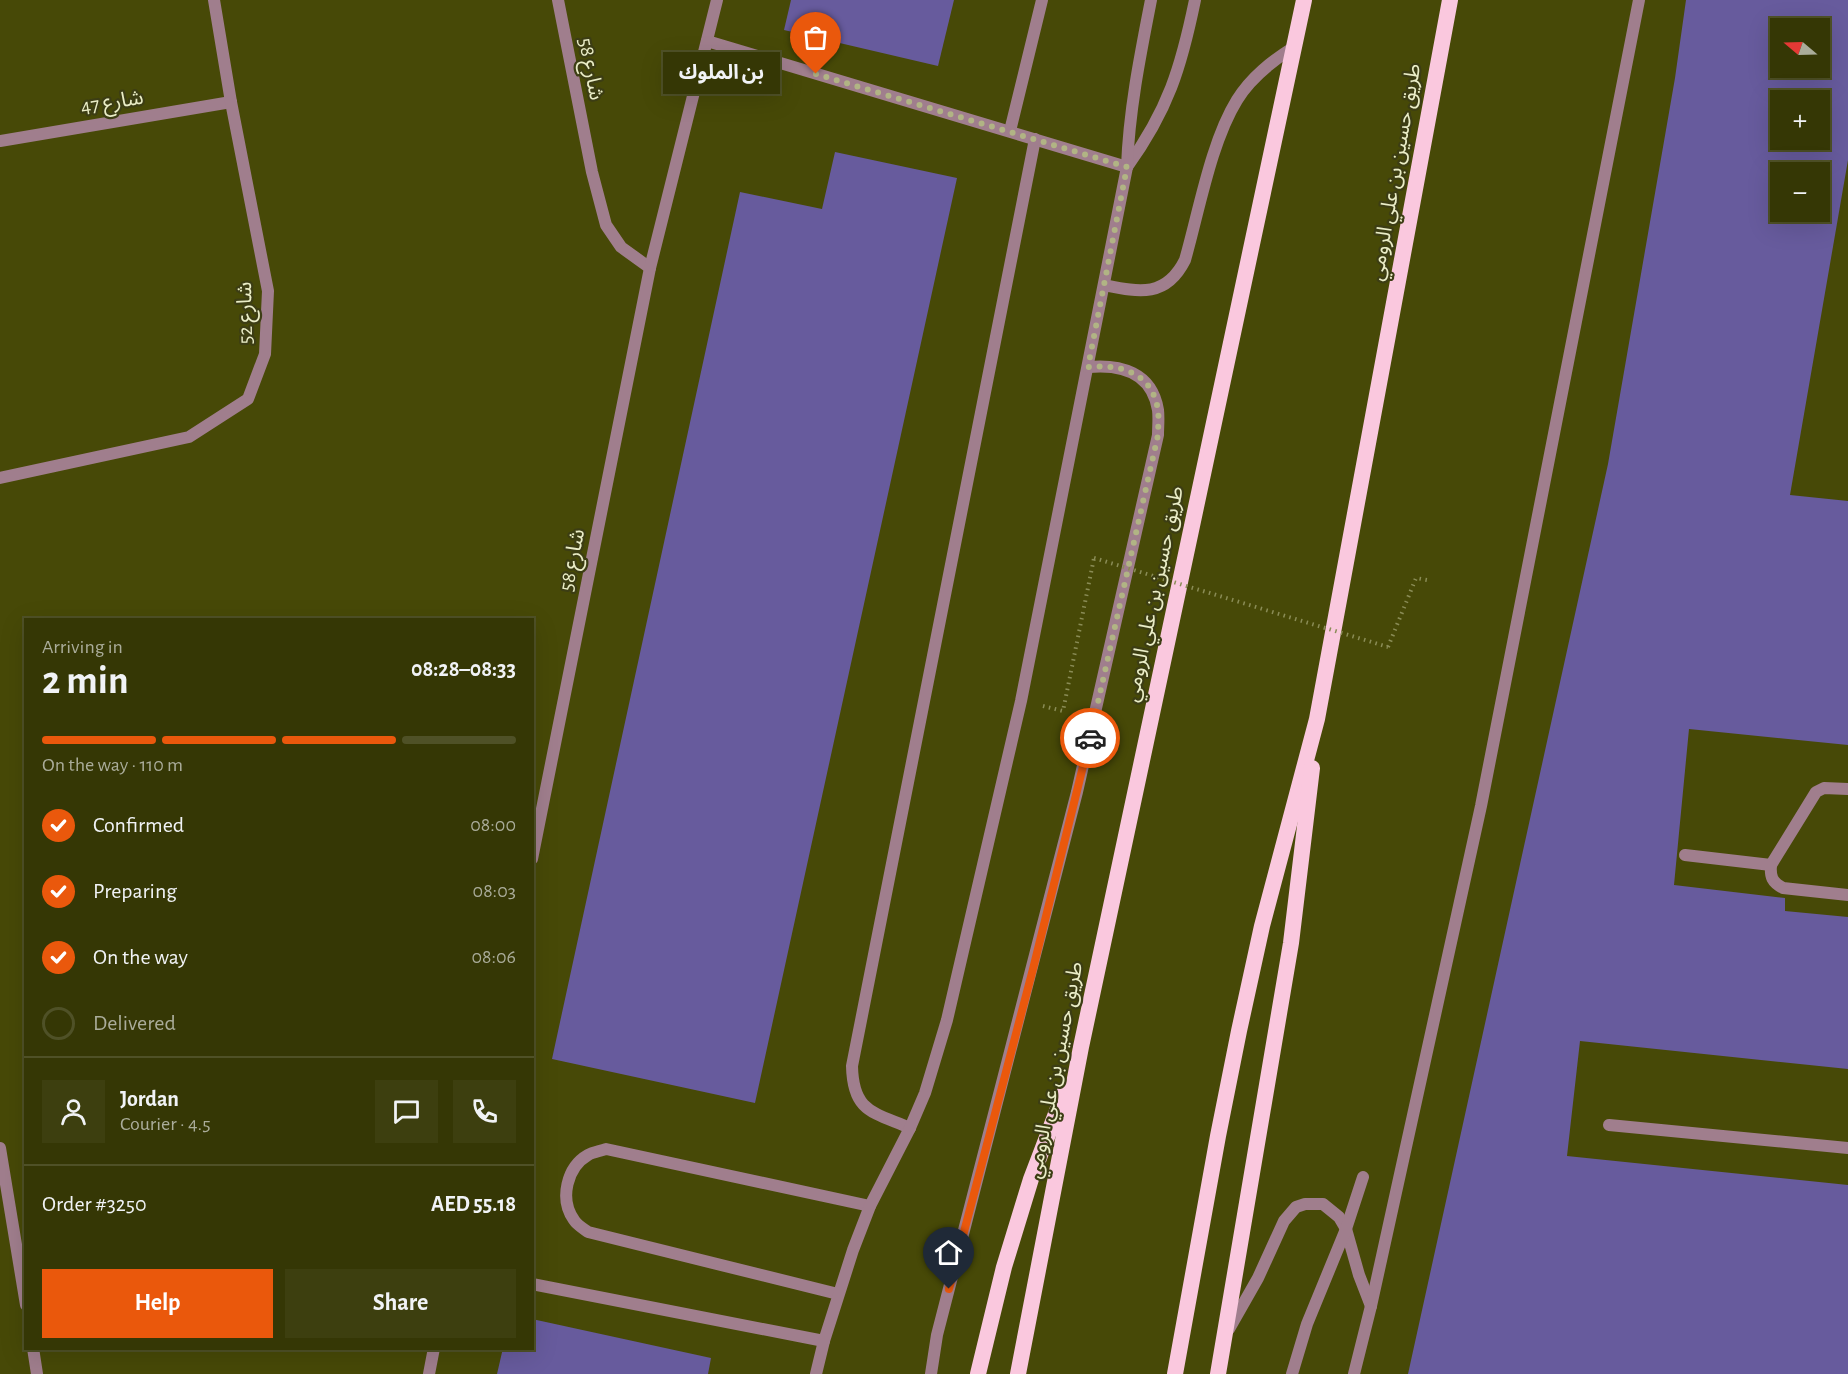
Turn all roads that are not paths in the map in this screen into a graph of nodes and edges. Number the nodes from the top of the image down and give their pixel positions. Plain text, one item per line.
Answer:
1 (214, 0) edge
2 (558, 0) edge
3 (717, 0) edge
4 (1042, 0) edge
5 (1151, 0) edge
6 (1195, 0) edge
7 (1304, 0) edge
8 (1450, 0) edge
9 (1639, 0) edge
10 (707, 41) junction
11 (1294, 47) junction
12 (231, 102) junction
13 (1010, 131) junction
14 (1035, 139) junction
15 (0, 141) edge
16 (1127, 167) junction
17 (651, 268) junction
18 (1104, 285) junction
19 (1088, 367) junction
20 (0, 478) edge
21 (1317, 719) junction
22 (1848, 789) edge
23 (534, 850) edge
24 (1685, 855) dead end
25 (1771, 865) junction
26 (1848, 895) edge
27 (1081, 1047) junction
28 (1609, 1125) dead end
29 (909, 1128) junction
30 (0, 1148) edge
31 (1848, 1148) edge
32 (1363, 1177) dead end
33 (870, 1206) junction
34 (1346, 1229) junction
35 (534, 1284) edge
36 (24, 1293) edge
37 (838, 1294) junction
38 (1371, 1306) junction
39 (1225, 1335) junction
40 (824, 1341) junction
41 (33, 1350) edge
42 (434, 1350) edge
43 (37, 1374) edge
44 (429, 1374) edge
45 (816, 1374) edge
46 (931, 1374) edge
47 (978, 1374) edge
48 (1018, 1374) edge
49 (1175, 1374) edge
50 (1218, 1374) edge
51 (1292, 1374) edge
52 (1354, 1374) edge

1 - 12 street, شارع 52
2 - 17 street, شارع 58
3 - 10 street, شارع 58
4 - 13 street
5 - 16 street
6 - 16 street
7 - 11 highway, طريق حسين بن علي الرومي
8 - 21 highway, طريق حسين بن علي الرومي
9 - 38 street
10 - 13 street
10 - 17 street, شارع 58
11 - 18 street
11 - 27 highway, طريق حسين بن علي الرومي
12 - 15 street, شارع 47
12 - 20 street, شارع 52
13 - 14 street
14 - 16 street
14 - 29 street
16 - 18 street
17 - 23 street, شارع 58
18 - 19 street
19 - 29 street
19 - 46 street
21 - 39 highway
21 - 49 highway, طريق حسين بن علي الرومي
22 - 25 street
24 - 25 street
25 - 26 street
27 - 47 highway
27 - 48 highway, طريق حسين بن علي الرومي
28 - 31 street
29 - 33 street
30 - 36 street
32 - 34 street
33 - 37 street
33 - 37 street
34 - 38 street
34 - 39 street
34 - 51 street
35 - 40 street
37 - 40 street
38 - 52 street
39 - 50 highway
40 - 45 street
41 - 43 street
42 - 44 street

